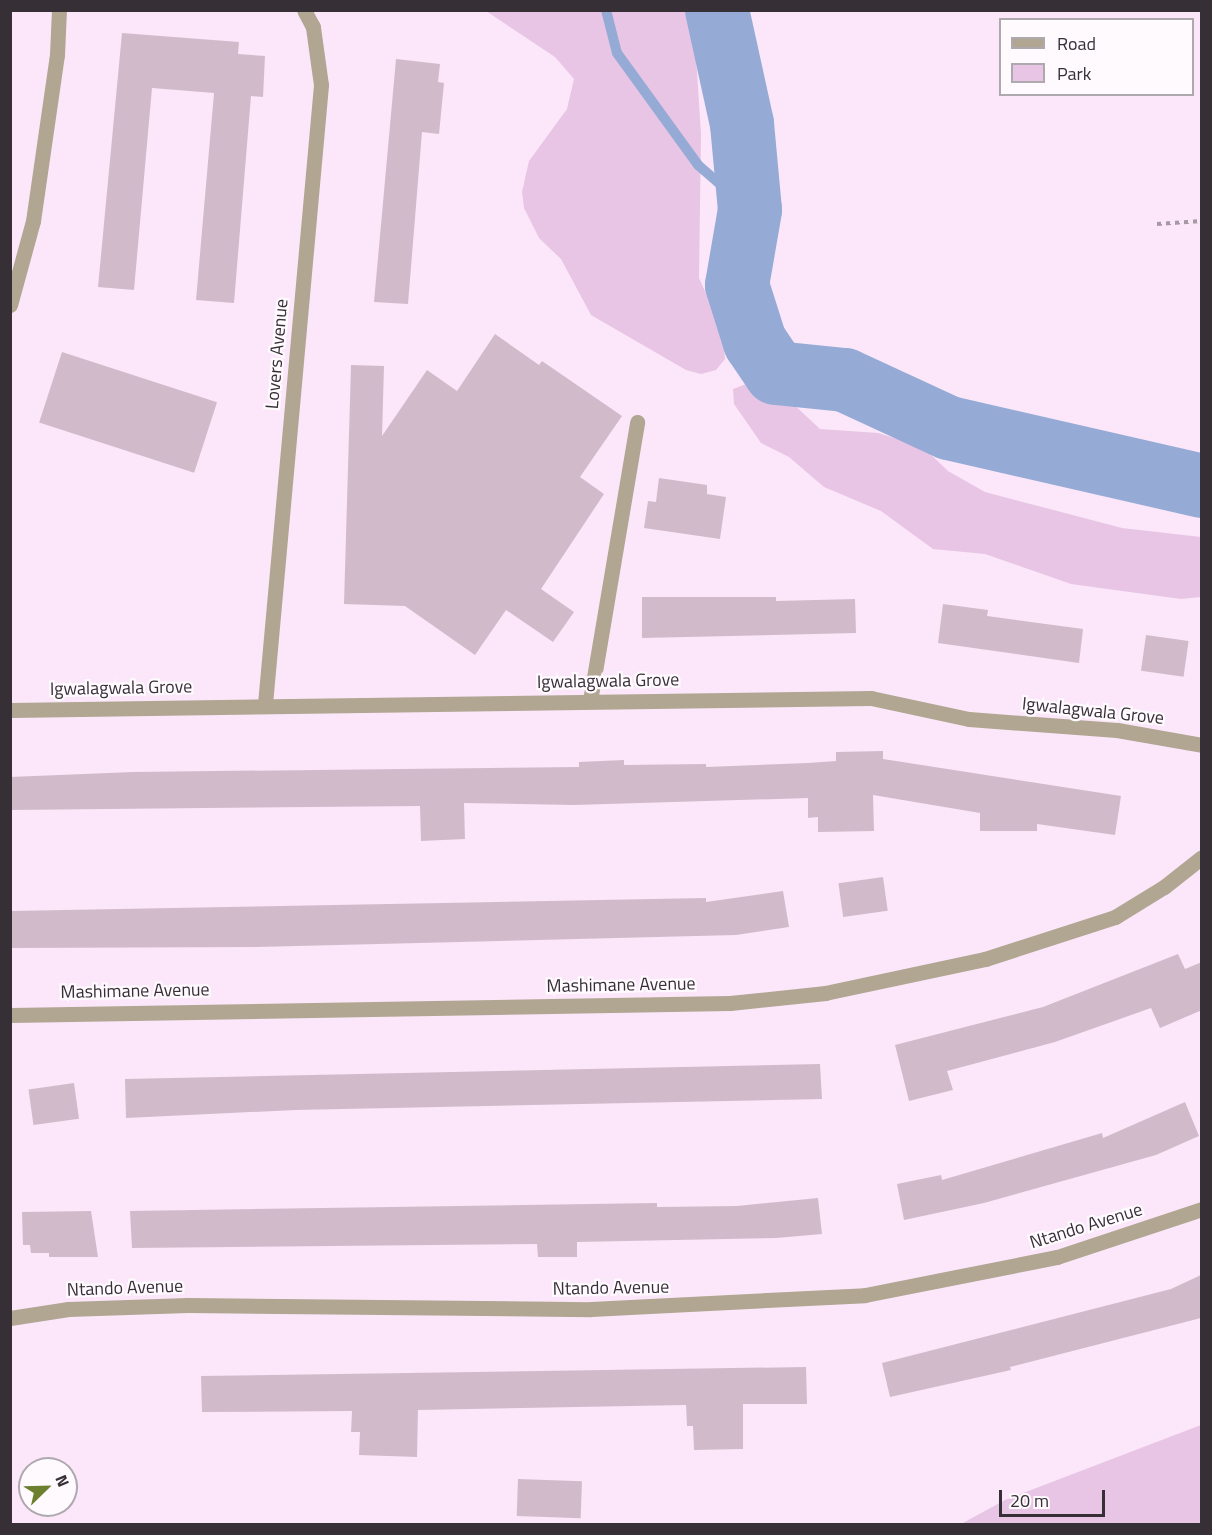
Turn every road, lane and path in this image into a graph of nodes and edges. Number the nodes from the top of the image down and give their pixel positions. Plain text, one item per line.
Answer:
1 (59, 10) edge
2 (304, 10) edge
3 (1202, 221) edge
4 (1157, 224) dead end
5 (10, 305) edge
6 (637, 422) dead end
7 (590, 700) junction
8 (265, 704) junction
9 (10, 710) edge
10 (1202, 745) edge
11 (1202, 857) edge
12 (10, 1015) edge
13 (1202, 1209) edge
14 (10, 1318) edge

1 - 5 street
2 - 8 street, Lovers Avenue
3 - 4 path
6 - 7 street
7 - 8 street, Igwalagwala Grove
7 - 10 street, Igwalagwala Grove
8 - 9 street, Igwalagwala Grove
11 - 12 street, Mashimane Avenue
13 - 14 street, Ntando Avenue

